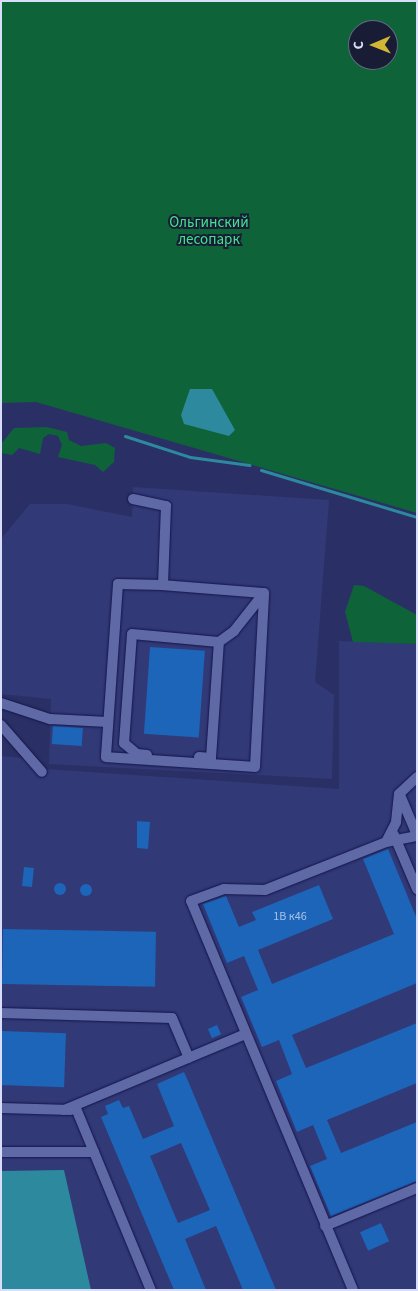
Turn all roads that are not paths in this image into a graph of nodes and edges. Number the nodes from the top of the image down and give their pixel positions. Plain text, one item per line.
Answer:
1 (133, 499) dead end
2 (163, 586) junction
3 (264, 593) junction
4 (219, 642) junction
5 (1, 703) edge
6 (108, 722) junction
7 (1, 725) edge
8 (42, 772) dead end
9 (417, 777) edge
10 (400, 794) junction
11 (417, 836) edge
12 (391, 841) junction
13 (417, 890) edge
14 (1, 1013) edge
15 (246, 1034) junction
16 (189, 1058) junction
17 (1, 1108) edge
18 (76, 1108) junction
19 (1, 1152) edge
20 (94, 1152) junction
21 (417, 1188) edge
22 (325, 1226) junction
23 (151, 1290) edge
24 (353, 1290) edge

1 - 2 lane
2 - 3 lane
2 - 6 lane
3 - 4 lane
3 - 6 lane
4 - 4 lane
5 - 6 lane
7 - 8 lane
9 - 10 lane
10 - 11 lane
10 - 12 lane
11 - 12 lane
12 - 13 lane
12 - 15 lane
14 - 16 lane
15 - 16 lane
15 - 22 lane
16 - 18 lane
17 - 18 lane
18 - 20 lane
19 - 20 lane
20 - 23 lane
21 - 22 lane
22 - 24 lane

